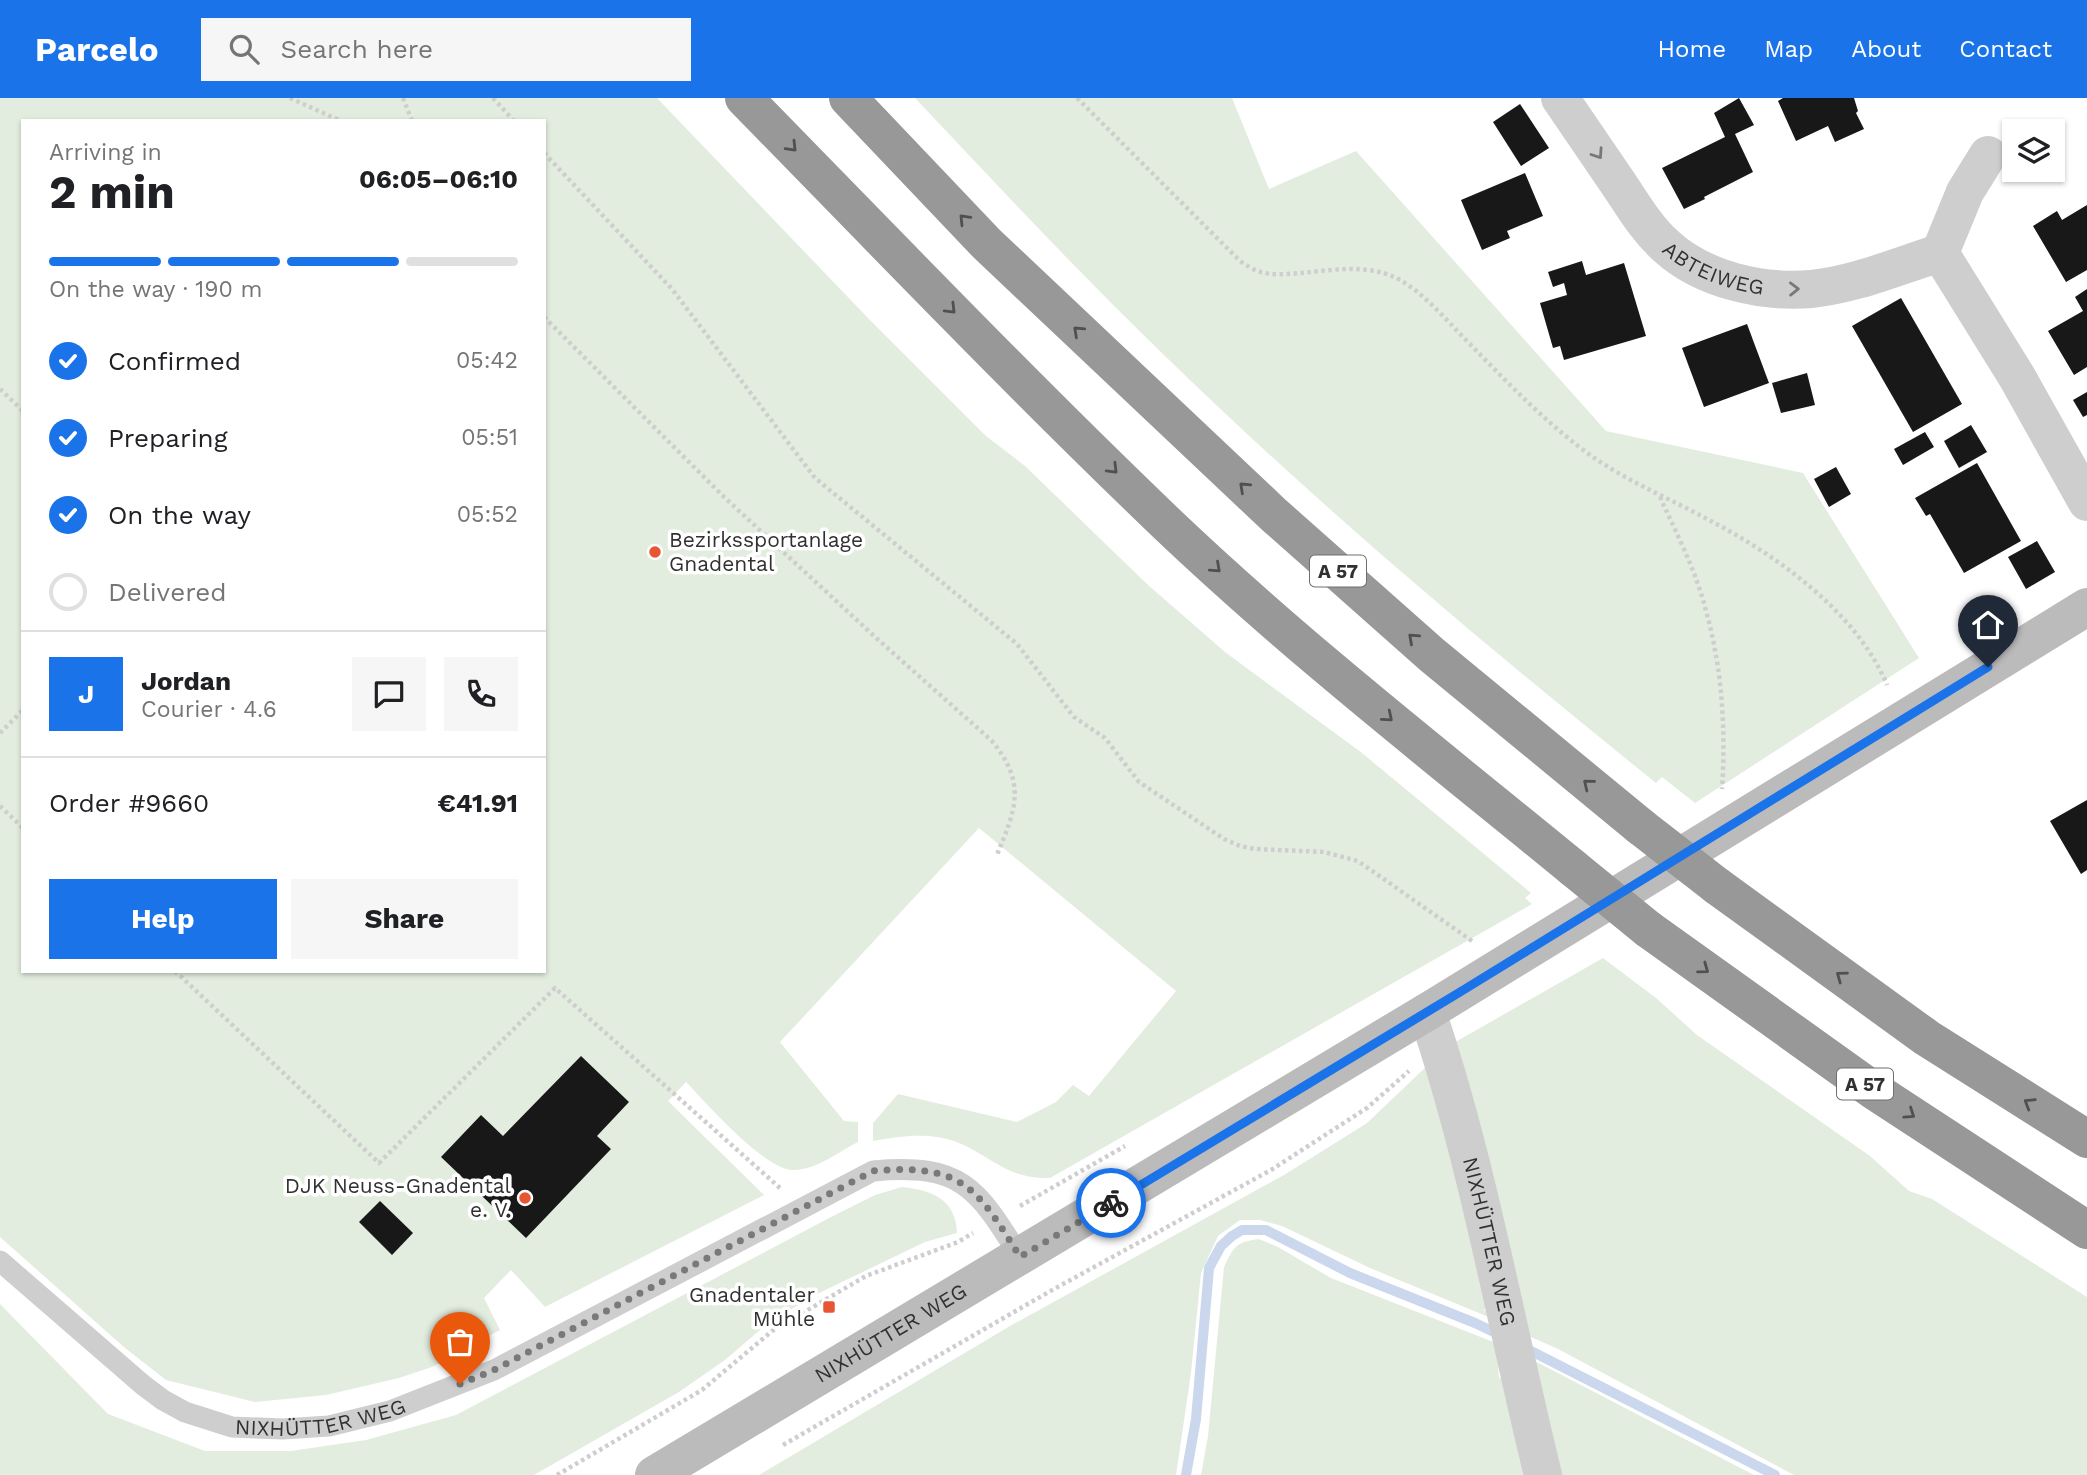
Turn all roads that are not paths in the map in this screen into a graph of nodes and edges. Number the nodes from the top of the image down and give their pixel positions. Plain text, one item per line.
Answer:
1 (744, 98) edge
2 (848, 98) edge
3 (1560, 98) edge
4 (1988, 155) dead end
5 (1940, 253) junction
6 (2087, 502) edge
7 (2087, 607) edge
8 (1427, 1012) junction
9 (2087, 1139) edge
10 (2087, 1230) edge
11 (1020, 1257) junction
12 (0, 1261) edge
13 (654, 1475) edge
14 (1543, 1475) edge

1 -> 10 highway, A 57, bridge
9 -> 2 highway, A 57, bridge
3 -> 5 street, ABTEIWEG
4 - 5 street
5 - 6 street
7 - 8 main road, NIXHÜTTER WEG
8 - 11 main road, NIXHÜTTER WEG
8 - 14 street, NIXHÜTTER WEG
11 - 12 lane, NIXHÜTTER WEG
11 - 13 main road, NIXHÜTTER WEG

